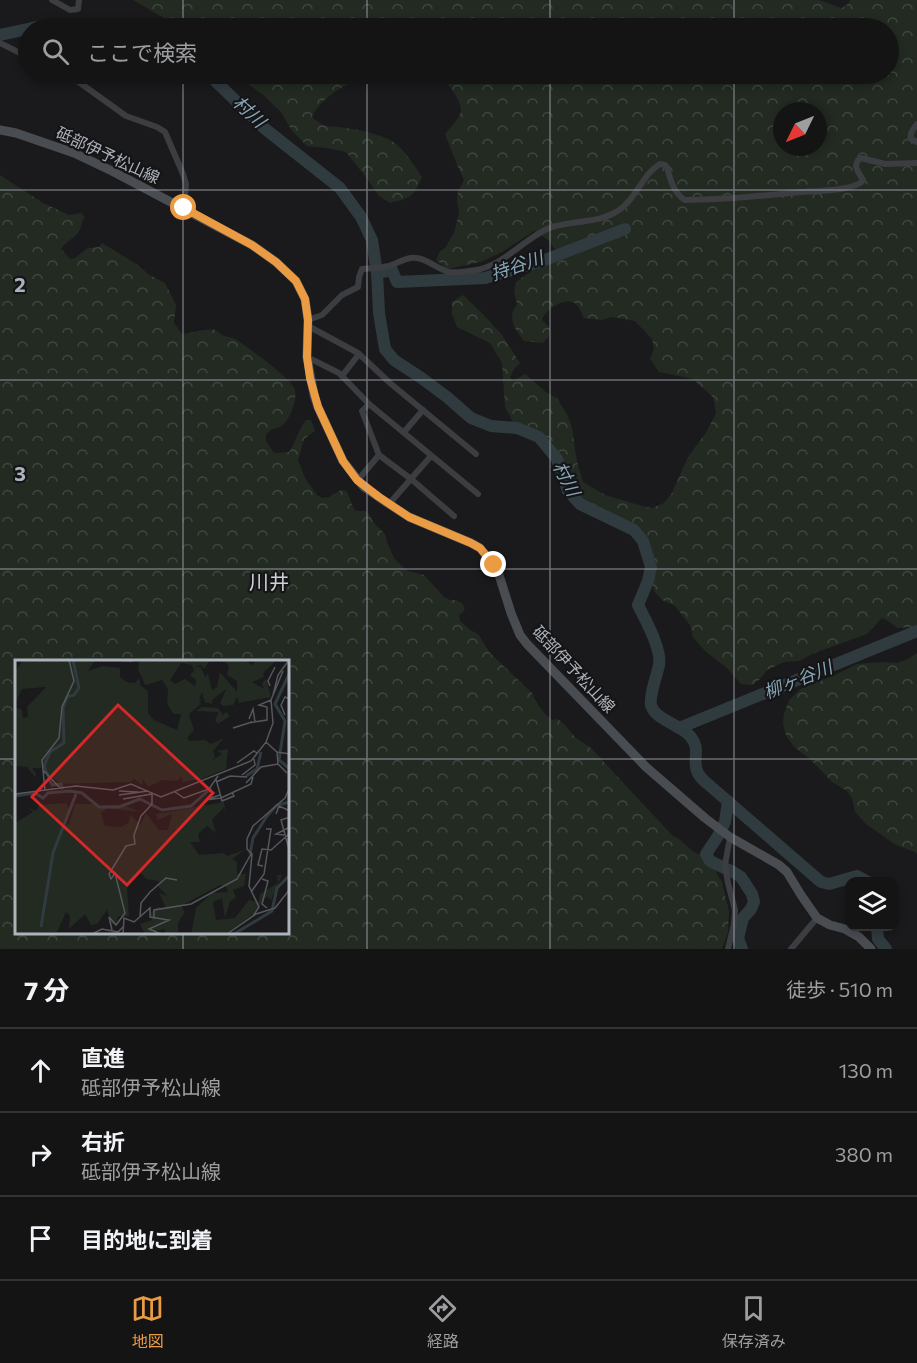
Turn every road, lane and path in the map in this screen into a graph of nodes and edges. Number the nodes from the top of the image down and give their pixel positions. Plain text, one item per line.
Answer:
1 (52, 0) edge
2 (79, 0) edge
3 (0, 43) edge
4 (18, 52) edge
5 (82, 84) edge
6 (917, 124) edge
7 (0, 130) edge
8 (917, 142) edge
9 (917, 163) edge
10 (184, 208) junction
11 (308, 323) junction
12 (359, 354) junction
13 (307, 357) junction
14 (342, 376) junction
15 (369, 404) junction
16 (423, 410) junction
17 (404, 432) junction
18 (476, 454) dead end
19 (379, 455) junction
20 (430, 456) junction
21 (411, 479) junction
22 (357, 480) junction
23 (478, 494) dead end
24 (389, 504) junction
25 (454, 516) dead end
26 (730, 837) junction
27 (818, 918) junction
28 (728, 949) edge
29 (791, 949) edge
30 (871, 949) edge

1 - 2 street
3 - 4 street
5 - 10 street
6 - 8 street
7 - 10 main road, 砥部伊予松山線
9 - 11 street
10 - 11 main road, 砥部伊予松山線
11 - 12 street
11 - 13 main road, 砥部伊予松山線
12 - 14 street
12 - 16 street
13 - 14 street
13 - 22 main road, 砥部伊予松山線
14 - 15 street
15 - 17 street
15 - 19 street
16 - 17 street
16 - 18 street
17 - 20 street
19 - 21 street
19 - 22 street
20 - 21 street
20 - 23 street
21 - 24 street
21 - 25 street
22 - 24 main road, 砥部伊予松山線
24 - 26 main road, 砥部伊予松山線
26 - 27 main road, 砥部伊予松山線
26 - 28 street
27 - 29 street
27 - 30 main road

